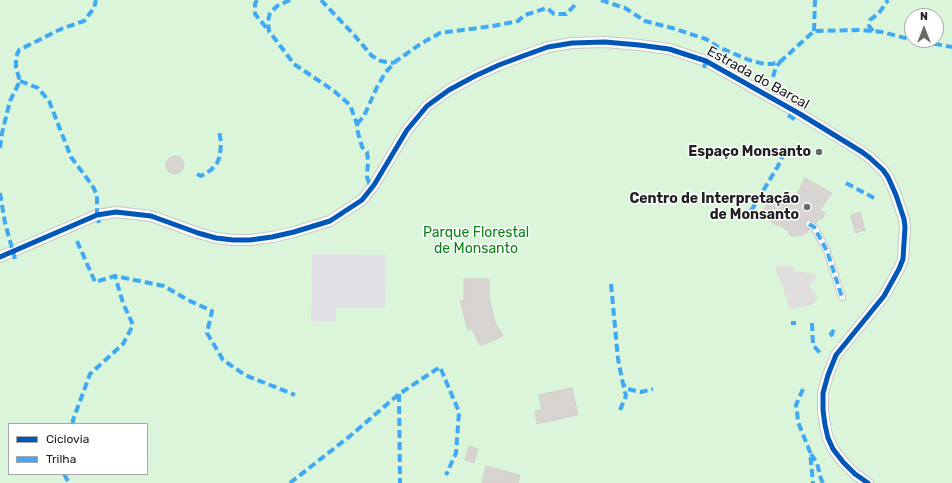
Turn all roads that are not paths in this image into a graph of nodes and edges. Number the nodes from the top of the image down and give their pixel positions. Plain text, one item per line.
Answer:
1 (809, 224) dead end
2 (0, 257) edge
3 (842, 298) dead end
4 (868, 483) edge

1 - 3 street
2 - 4 street, Estrada do Barcal

